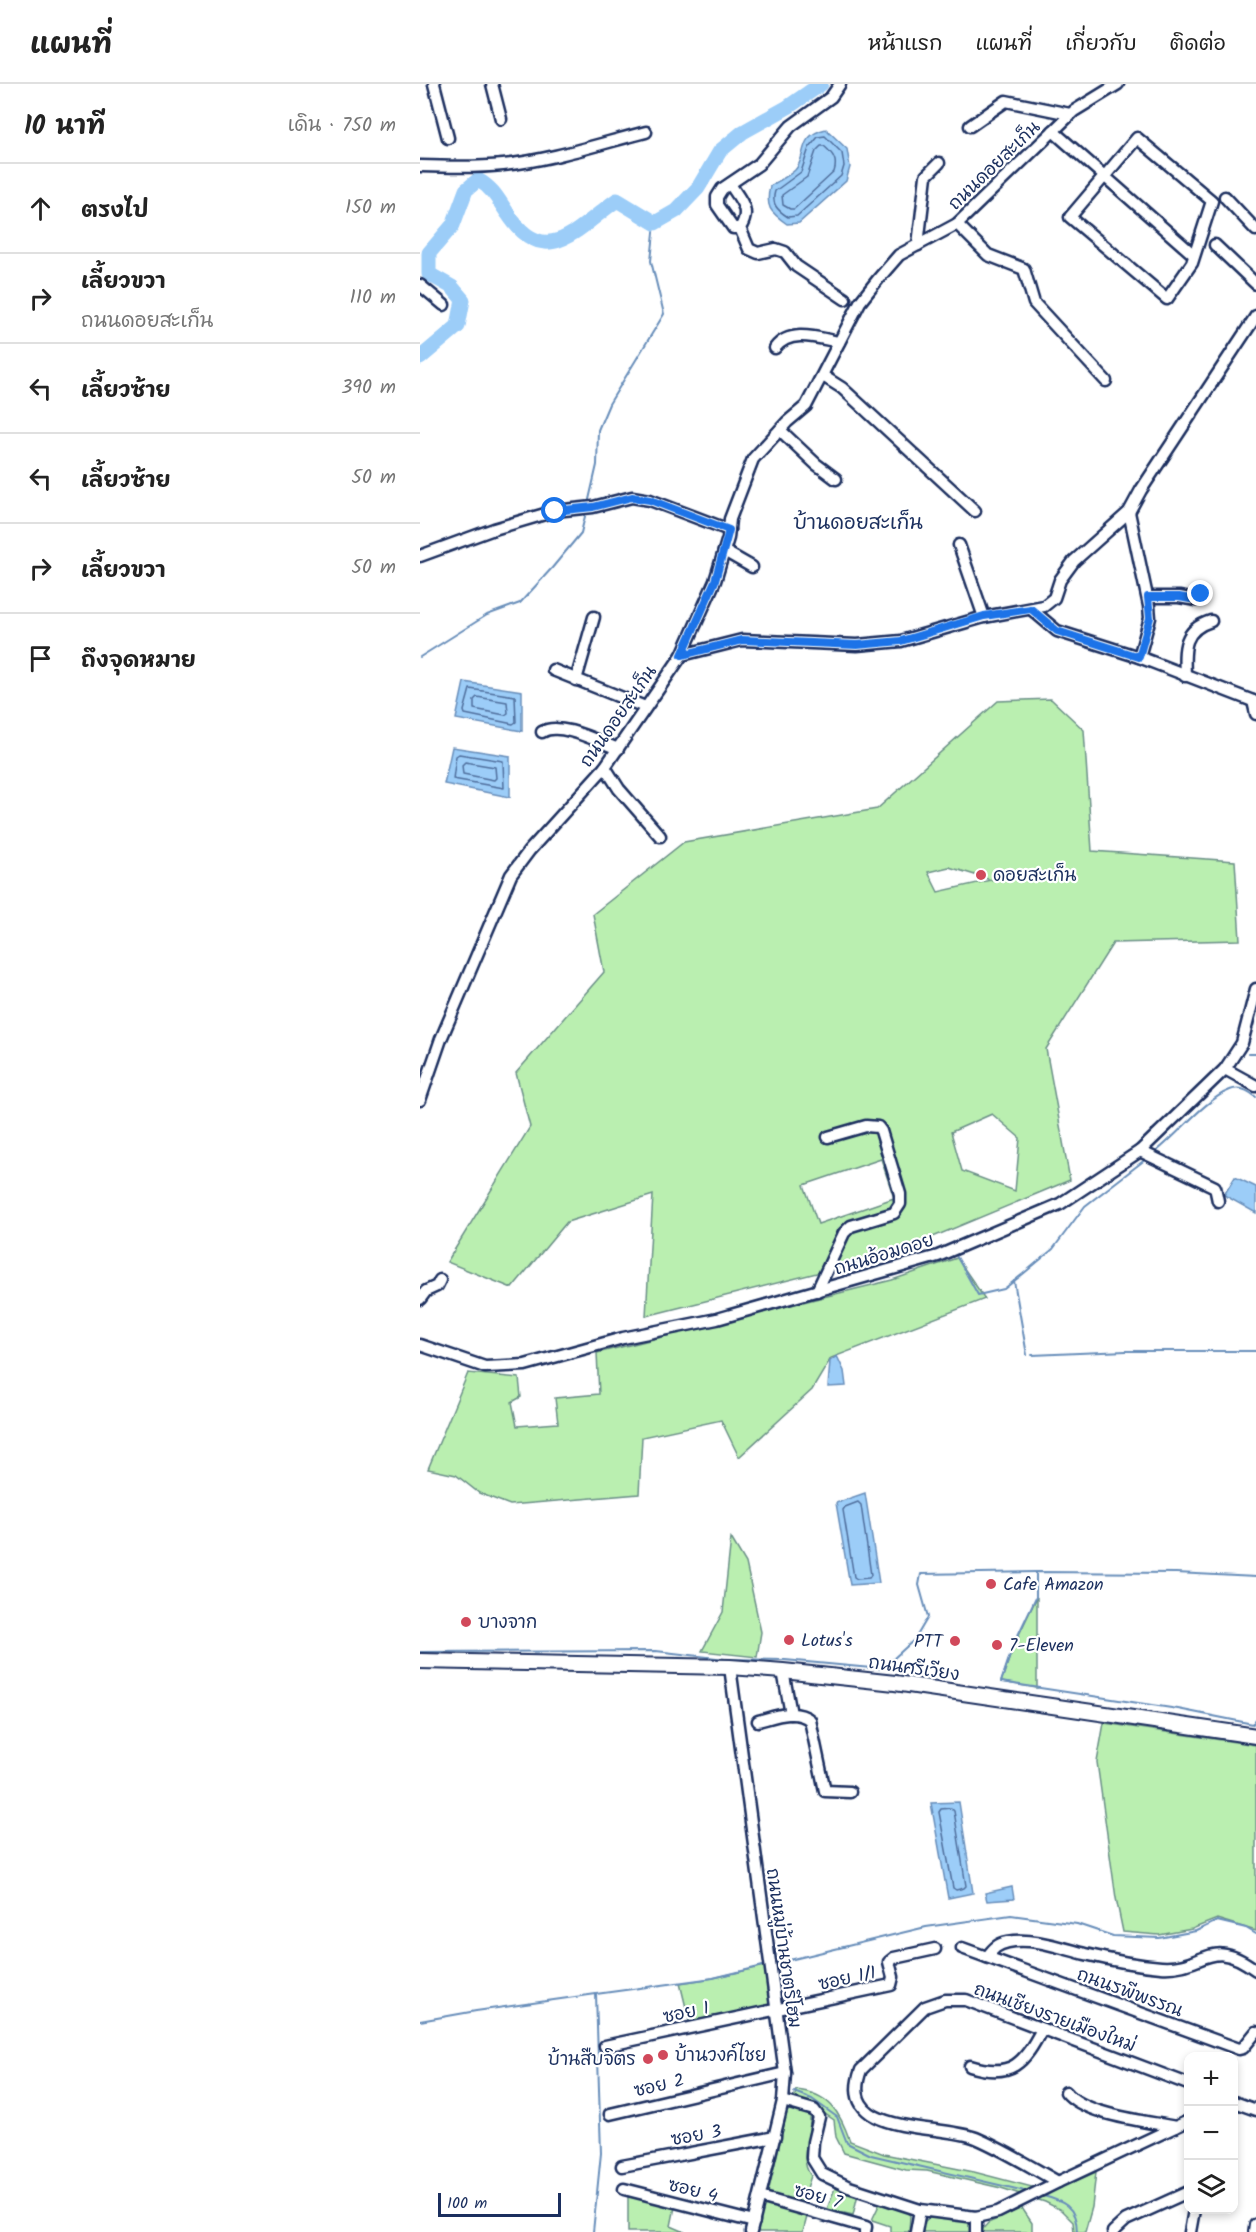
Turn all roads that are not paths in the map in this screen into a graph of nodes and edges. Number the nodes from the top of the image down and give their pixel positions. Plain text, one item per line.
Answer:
1 (434, 84) edge
2 (492, 84) edge
3 (840, 84) edge
4 (1118, 84) edge
5 (1070, 114) junction
6 (501, 119) dead end
7 (970, 126) dead end
8 (1053, 131) junction
9 (646, 132) dead end
10 (448, 138) dead end
11 (939, 163) dead end
12 (420, 166) edge
13 (1104, 175) junction
14 (730, 184) junction
15 (1225, 197) dead end
16 (957, 224) junction
17 (740, 228) junction
18 (1256, 230) edge
19 (918, 245) junction
20 (1215, 245) dead end
21 (1194, 255) junction
22 (1256, 284) edge
23 (420, 285) edge
24 (845, 299) dead end
25 (444, 305) dead end
26 (1256, 316) edge
27 (840, 342) junction
28 (775, 348) dead end
29 (823, 376) junction
30 (1106, 381) dead end
31 (780, 430) junction
32 (836, 479) dead end
33 (975, 511) dead end
34 (1130, 512) junction
35 (729, 530) junction
36 (959, 545) dead end
37 (724, 551) junction
38 (420, 556) edge
39 (752, 567) dead end
40 (1201, 594) dead end
41 (1148, 597) junction
42 (1031, 609) junction
43 (984, 616) junction
44 (594, 617) dead end
45 (1211, 621) dead end
46 (682, 655) junction
47 (1139, 657) junction
48 (553, 670) dead end
49 (1185, 676) junction
50 (576, 680) junction
51 (1254, 701) edge
52 (645, 707) junction
53 (1256, 714) edge
54 (542, 732) dead end
55 (618, 749) junction
56 (605, 767) junction
57 (660, 836) dead end
58 (1256, 989) edge
59 (1225, 1069) junction
60 (1256, 1086) edge
61 (420, 1100) edge
62 (828, 1137) dead end
63 (1140, 1151) junction
64 (1218, 1201) dead end
65 (440, 1280) dead end
66 (818, 1291) junction
67 (420, 1299) edge
68 (420, 1345) edge
69 (420, 1661) edge
70 (730, 1667) junction
71 (783, 1671) junction
72 (791, 1714) junction
73 (758, 1721) dead end
74 (1256, 1736) edge
75 (850, 1792) dead end
76 (962, 1948) dead end
77 (935, 1949) dead end
78 (987, 1957) junction
79 (1256, 1970) edge
80 (775, 2011) junction
81 (1042, 2029) junction
82 (1256, 2032) edge
83 (605, 2046) dead end
84 (970, 2066) dead end
85 (785, 2073) junction
86 (1184, 2082) edge
87 (1066, 2092) dead end
88 (783, 2101) junction
89 (1238, 2104) edge
90 (1256, 2110) edge
91 (610, 2114) dead end
92 (1184, 2123) edge
93 (1175, 2127) junction
94 (774, 2137) junction
95 (622, 2166) dead end
96 (1058, 2182) junction
97 (624, 2189) dead end
98 (1184, 2194) edge
99 (760, 2197) junction
100 (920, 2210) junction
101 (1193, 2214) edge
102 (976, 2217) junction
103 (1256, 2225) edge
104 (753, 2227) edge
105 (865, 2229) edge
106 (916, 2232) edge
107 (976, 2232) edge
108 (1113, 2232) edge
109 (1190, 2232) edge
110 (1255, 2232) edge

1 - 10 street
2 - 6 street
3 - 14 street
4 - 5 street, ถนนดอยสะเก็น
5 - 7 street
5 - 8 street, ถนนดอยสะเก็น
8 - 13 street
8 - 16 street, ถนนดอยสะเก็น
9 - 12 street
11 - 19 street
13 - 21 street
13 - 21 street
13 - 21 street
14 - 17 street
14 - 17 street
15 - 18 street
16 - 19 street, ถนนดอยสะเก็น
16 - 30 street
17 - 24 street
19 - 27 street, ถนนดอยสะเก็น
20 - 22 street
23 - 25 street
26 - 34 street
27 - 28 street
27 - 29 street, ถนนดอยสะเก็น
29 - 31 street, ถนนดอยสะเก็น
29 - 33 street
31 - 32 street
31 - 35 street, ถนนดอยสะเก็น
34 - 41 street
34 - 42 street
35 - 37 street, ถนนดอยสะเก็น
35 - 38 street
36 - 43 street
37 - 39 street
37 - 46 street, ถนนดอยสะเก็น
40 - 41 street
41 - 47 street
42 - 43 street
42 - 47 street
43 - 46 street
44 - 50 street
45 - 49 street
46 - 52 street, ถนนดอยสะเก็น
47 - 49 street
48 - 50 street
49 - 51 street
50 - 52 street
51 - 53 street
52 - 55 street, ถนนดอยสะเก็น
54 - 55 street
55 - 56 street, ถนนดอยสะเก็น
56 - 57 street
56 - 61 street, ถนนดอยสะเก็น
58 - 59 street, ถนนอ้อมดอย
59 - 60 street
59 - 63 street, ถนนอ้อมดอย
62 - 66 street
63 - 64 street
63 - 66 street, ถนนอ้อมดอย
65 - 67 street
66 - 68 street, ถนนอ้อมดอย
69 - 70 main road, ถนนศรีเวียง
70 - 71 main road, ถนนศรีเวียง
70 - 80 street, ถนนหมู่บ้านชาตรีโฮม
71 - 72 street
71 - 74 main road, ถนนศรีเวียง
72 - 73 street
72 - 75 street
76 - 78 street, ถนนรพีพรรณ
77 - 80 street, ซอย 1/1
78 - 79 street, ถนนรพีพรรณ
78 - 82 street, ถนนรพีพรรณ
80 - 83 street, ซอย 1
80 - 85 street, ถนนหมู่บ้านชาตรีโฮม
81 - 84 street
81 - 86 street, ถนนเชียงรายเมืองใหม่
81 - 96 street, ถนนเชียงรายเมืองใหม่
85 - 88 street, ถนนหมู่บ้านชาตรีโฮม
85 - 91 street, ซอย 2
87 - 93 street
88 - 94 street, ถนนหมู่บ้านชาตรีโฮม
88 - 100 street
89 - 90 street
92 - 93 street
93 - 96 street
94 - 95 street, ซอย 3
94 - 99 street, ถนนหมู่บ้านชาตรีโฮม
96 - 102 street
97 - 104 street, ซอย 4
98 - 108 street
99 - 104 street, ถนนหมู่บ้านชาตรีโฮม
99 - 105 street, ซอย 7
100 - 102 street
100 - 106 street
101 - 109 street
102 - 107 street
103 - 110 street

